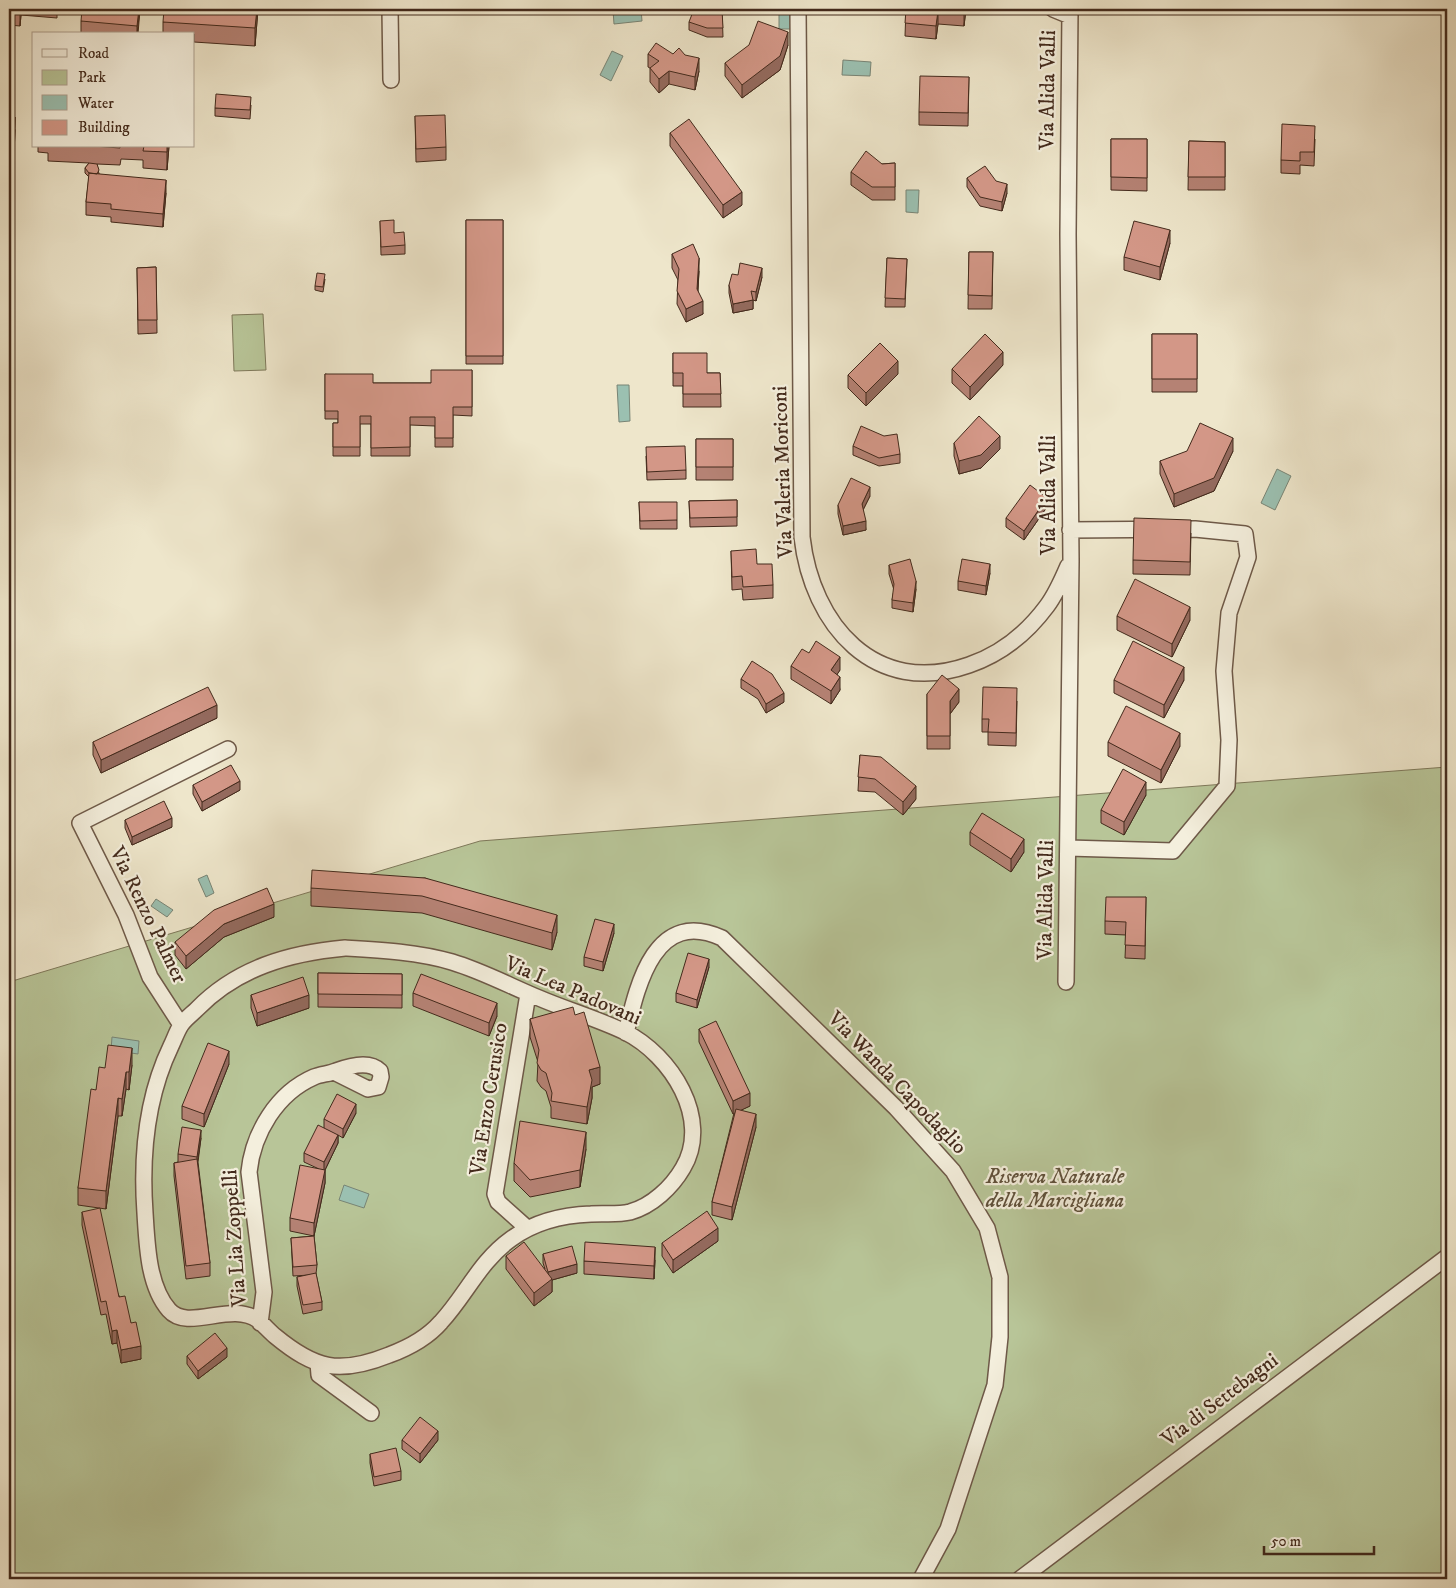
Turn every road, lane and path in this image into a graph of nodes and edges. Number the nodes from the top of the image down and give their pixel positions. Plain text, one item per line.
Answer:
1 (390, 9) edge
2 (798, 9) edge
3 (1052, 9) edge
4 (1070, 12) edge
5 (391, 80) dead end
6 (1070, 530) junction
7 (1071, 561) junction
8 (228, 748) dead end
9 (1068, 848) junction
10 (1066, 982) dead end
11 (528, 994) junction
12 (181, 1025) junction
13 (626, 1033) junction
14 (334, 1072) dead end
15 (527, 1228) junction
16 (1447, 1257) edge
17 (260, 1323) junction
18 (318, 1363) junction
19 (371, 1413) dead end
20 (921, 1579) edge
21 (1020, 1579) edge

1 - 5 street
2 - 7 street, Via Valeria Moriconi
3 - 4 street
4 - 6 street, Via Alida Valli
6 - 7 street, Via Alida Valli
6 - 9 street
7 - 9 street, Via Alida Valli
8 - 12 street, Via Renzo Palmer
9 - 10 street, Via Alida Valli
11 - 12 street, Via Lea Padovani
11 - 13 street, Via Lea Padovani
11 - 15 street, Via Enzo Cerusico
12 - 17 street, Via Lea Padovani
13 - 15 street, Via Lea Padovani
13 - 20 street, Via Wanda Capodaglio
14 - 17 street, Via Lia Zoppelli
15 - 18 street, Via Lea Padovani
16 - 21 street, Via di Settebagni
17 - 18 street, Via Lea Padovani
18 - 19 street

